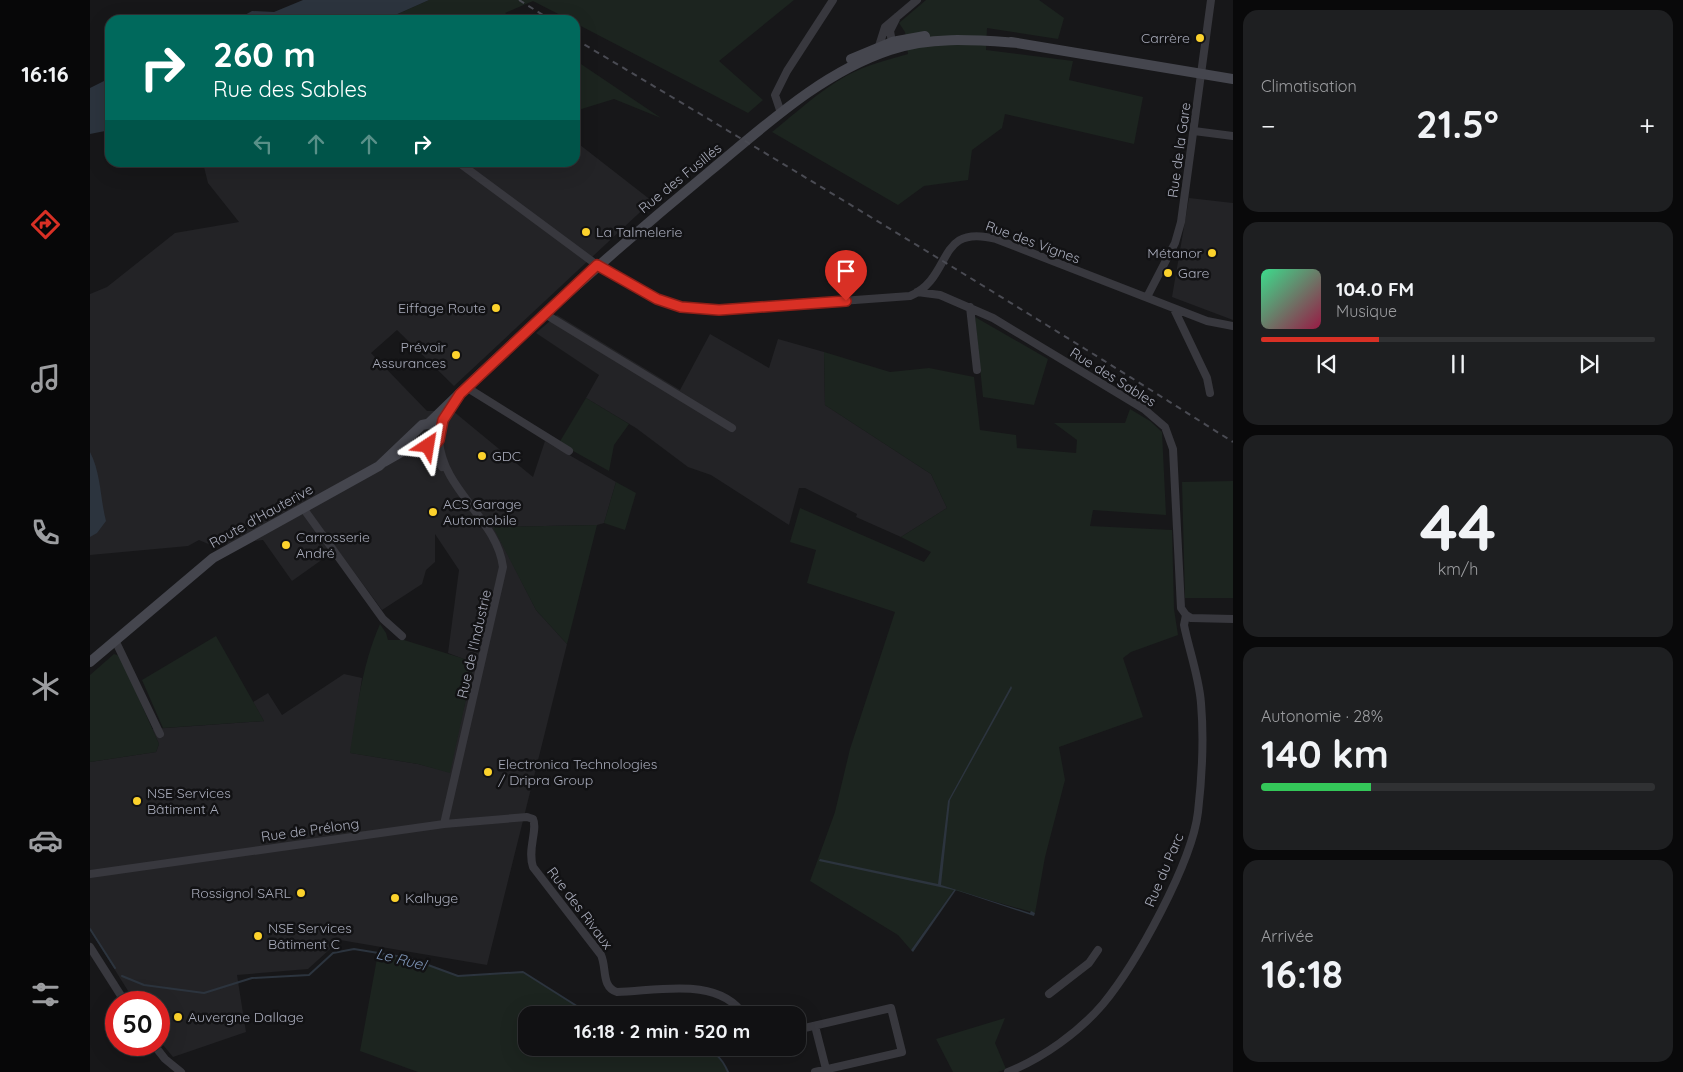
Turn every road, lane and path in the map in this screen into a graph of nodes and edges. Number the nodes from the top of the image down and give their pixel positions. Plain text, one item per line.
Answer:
1 (834, 0) edge
2 (917, 0) edge
3 (1211, 0) edge
4 (897, 17) junction
5 (892, 45) junction
6 (880, 48) junction
7 (845, 68) junction
8 (1202, 74) junction
9 (1233, 79) edge
10 (781, 113) junction
11 (1194, 131) junction
12 (1233, 136) edge
13 (465, 167) edge
14 (607, 256) junction
15 (597, 265) junction
16 (616, 274) junction
17 (930, 282) junction
18 (917, 292) junction
19 (940, 295) junction
20 (1147, 297) junction
21 (970, 307) junction
22 (1174, 309) junction
23 (545, 314) junction
24 (1233, 326) edge
25 (978, 370) dead end
26 (463, 390) junction
27 (1210, 393) dead end
28 (429, 423) junction
29 (732, 428) dead end
30 (418, 430) junction
31 (439, 435) junction
32 (426, 446) junction
33 (569, 451) dead end
34 (384, 462) junction
35 (453, 480) junction
36 (303, 508) junction
37 (1186, 615) junction
38 (1233, 619) edge
39 (402, 636) dead end
40 (115, 640) junction
41 (90, 662) edge
42 (160, 734) dead end
43 (533, 819) joint
44 (444, 824) junction
45 (90, 874) edge
46 (90, 947) edge
47 (1098, 950) dead end
48 (118, 991) edge
49 (1049, 994) dead end
50 (736, 1006) edge
51 (816, 1026) junction
52 (806, 1028) edge
53 (163, 1056) edge
54 (826, 1069) junction
55 (180, 1072) edge
56 (814, 1072) edge
57 (1008, 1072) edge

1 - 10 street
2 - 4 street
3 - 8 street, Rue de la Gare
4 - 5 street
4 - 6 street
5 - 6 main road, Rue des Fusillés
5 - 7 main road, Rue des Fusillés
5 - 8 main road, Rue des Fusillés
6 - 7 street
6 - 10 main road, Rue des Fusillés
7 - 10 main road, Rue des Fusillés
8 - 9 main road, Rue des Fusillés
8 - 11 street, Rue de la Gare
10 - 14 main road, Rue des Fusillés
11 - 12 street
11 - 20 street, Rue de la Gare
13 - 15 street
14 - 15 main road, Rue des Fusillés
14 - 16 street
15 - 16 street
15 - 23 main road
16 - 18 street
17 - 18 street
17 - 19 street
17 - 20 street, Rue des Vignes
18 - 19 street, Rue des Sables
19 - 21 street, Rue des Sables
20 - 22 street, Rue des Vignes
21 - 25 street
21 - 37 street, Rue des Sables
22 - 24 street, Rue des Vignes
22 - 27 street
23 - 26 main road
23 - 29 street
26 - 28 main road
26 - 31 main road
26 - 33 street
28 - 30 main road
28 - 31 main road
30 - 32 main road
30 - 34 main road, Route d'Hauterive
31 - 32 main road
31 - 35 street, Rue de l'Industrie
32 - 34 main road, Route d'Hauterive
32 - 35 street, Rue de l'Industrie
34 - 36 main road, Route d'Hauterive
35 - 44 street, Rue de l'Industrie
36 - 39 street
36 - 40 main road, Route d'Hauterive
37 - 38 street
37 - 57 street, Rue du Parc
40 - 41 main road, Route d'Hauterive
40 - 42 street
43 - 44 street, Rue de Prélong
43 - 50 street, Rue des Rivaux
44 - 45 street, Rue de Prélong
46 - 48 street
47 - 49 street
51 - 52 street
51 - 54 street
51 - 54 street
53 - 55 street
54 - 56 street

